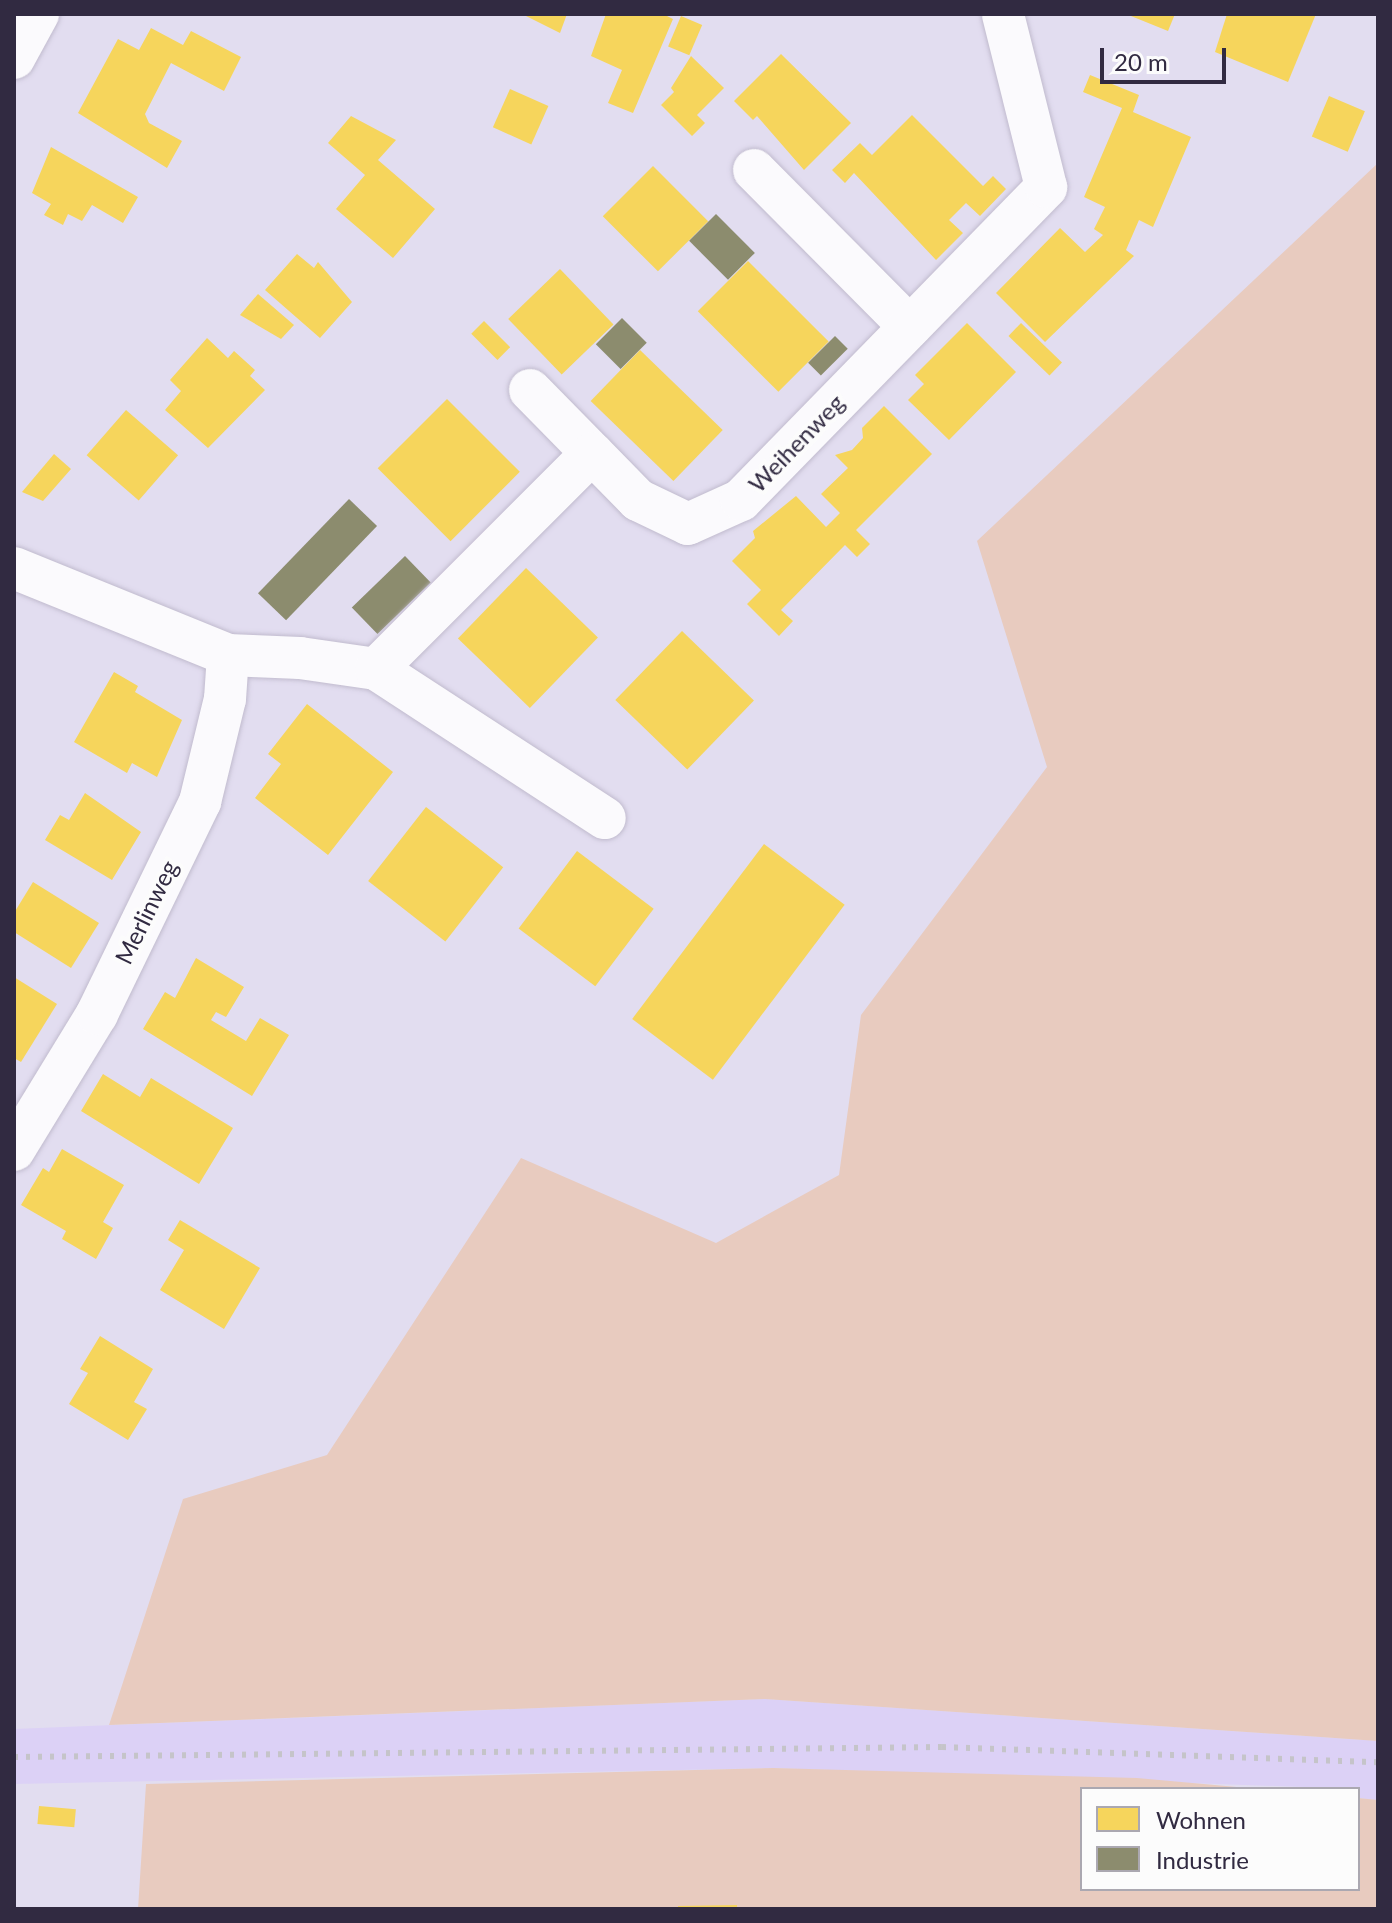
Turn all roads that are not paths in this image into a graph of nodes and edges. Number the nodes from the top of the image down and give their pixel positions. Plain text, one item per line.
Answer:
1 (38, 14) edge
2 (1003, 14) edge
3 (14, 58) edge
4 (754, 170) dead end
5 (910, 327) junction
6 (530, 390) dead end
7 (592, 453) junction
8 (14, 568) edge
9 (228, 655) junction
10 (376, 669) junction
11 (605, 818) dead end
12 (14, 1150) edge

1 - 3 street
2 - 5 street, Weihenweg
4 - 5 street
5 - 7 street, Weihenweg
6 - 7 street, Weihenweg
7 - 10 street
8 - 9 street
9 - 10 street
9 - 12 street, Merlinweg
10 - 11 street

